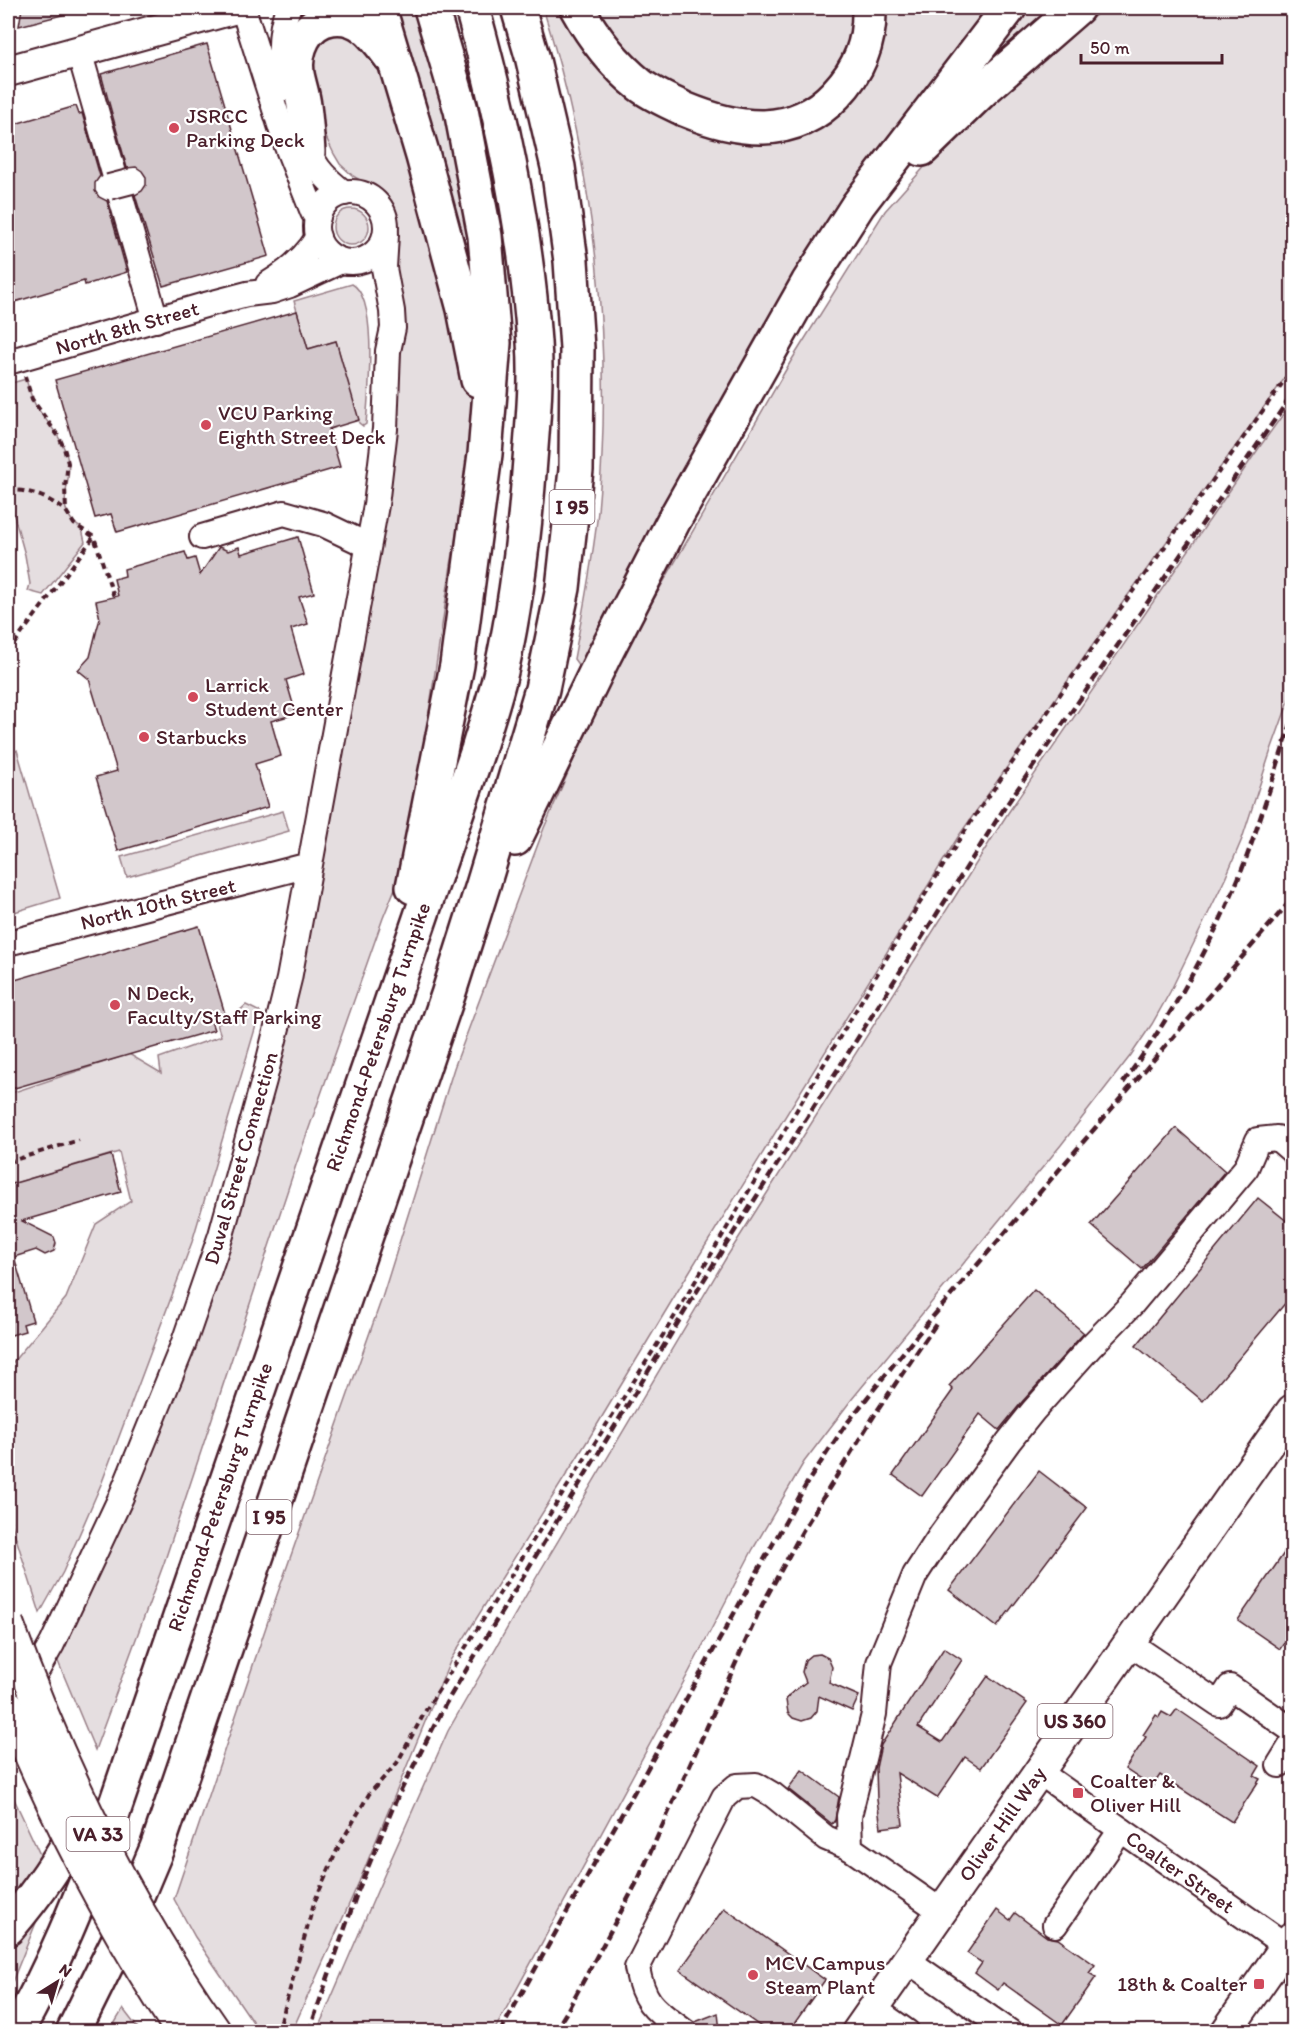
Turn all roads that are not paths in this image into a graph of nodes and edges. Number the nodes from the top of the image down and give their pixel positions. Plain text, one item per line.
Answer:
1 (236, 8) edge
2 (243, 8) edge
3 (288, 8) edge
4 (379, 8) edge
5 (431, 8) edge
6 (472, 8) edge
7 (518, 8) edge
8 (577, 8) edge
9 (869, 8) edge
10 (1009, 8) edge
11 (1077, 8) edge
12 (79, 51) junction
13 (9, 64) edge
14 (397, 65) junction
15 (308, 152) junction
16 (132, 181) dead end
17 (109, 187) dead end
18 (344, 193) junction
19 (318, 227) junction
20 (386, 235) junction
21 (349, 261) junction
22 (808, 283) junction
23 (247, 294) junction
24 (156, 320) junction
25 (388, 351) junction
26 (14, 360) edge
27 (485, 454) junction
28 (202, 537) dead end
29 (368, 545) junction
30 (309, 865) junction
31 (8, 944) edge
32 (394, 992) junction
33 (448, 995) junction
34 (1293, 1151) edge
35 (1293, 1410) edge
36 (8, 1623) edge
37 (175, 1628) junction
38 (1129, 1643) junction
39 (8, 1705) edge
40 (8, 1716) edge
41 (1293, 1730) edge
42 (1293, 1744) edge
43 (1279, 1765) dead end
44 (1039, 1772) junction
45 (1121, 1830) junction
46 (850, 1848) junction
47 (941, 1911) junction
48 (1055, 1925) dead end
49 (8, 1928) edge
50 (1290, 1944) edge
51 (907, 1960) junction
52 (865, 2020) edge
53 (16, 2031) edge
54 (73, 2031) edge
55 (181, 2031) edge
56 (216, 2031) edge
57 (685, 2031) edge
58 (907, 2031) edge
59 (1010, 2031) edge
60 (1226, 2031) edge

1 - 12 main road
2 - 19 street
3 - 15 street
4 - 14 highway
5 - 27 highway
6 - 32 highway, Richmond-Petersburg Turnpike / I 95
7 - 33 highway, I 95
8 - 9 highway
10 - 22 highway
11 - 22 highway
12 - 13 main road
12 - 24 street
14 - 15 highway
14 - 27 highway
15 - 18 street
16 - 17 street, bridge
18 - 19 street
18 - 20 street
19 - 21 street
19 - 23 street, North 8th Street
20 - 21 street
20 - 25 street, Duval Street Connection
21 - 23 street, North 8th Street
21 - 25 street, Duval Street Connection
22 - 33 highway
23 - 24 street, North 8th Street
24 - 26 street, North 8th Street
25 - 29 street, Duval Street Connection
27 - 32 highway
28 - 29 street
29 - 30 street, Duval Street Connection
30 - 31 street, North 10th Street
30 - 40 street, Duval Street Connection
32 - 37 highway, Richmond-Petersburg Turnpike / I 95
33 - 54 highway, I 95
34 - 46 street
35 - 38 main road, Oliver Hill Way / US 360
36 - 56 main road, VA 33, bridge
37 - 49 highway
37 - 53 highway, Richmond-Petersburg Turnpike / I 95
38 - 41 street
38 - 44 main road, Oliver Hill Way / US 360
39 - 55 main road, VA 33, bridge
42 - 43 street
44 - 45 street, Coalter Street
44 - 47 main road, Oliver Hill Way / US 360
45 - 48 street
45 - 50 street, Coalter Street
46 - 47 street
46 - 57 street
47 - 51 main road, Oliver Hill Way / US 360
50 - 60 main road
51 - 52 main road, Oliver Hill Way / US 360
51 - 59 street
52 - 58 street

